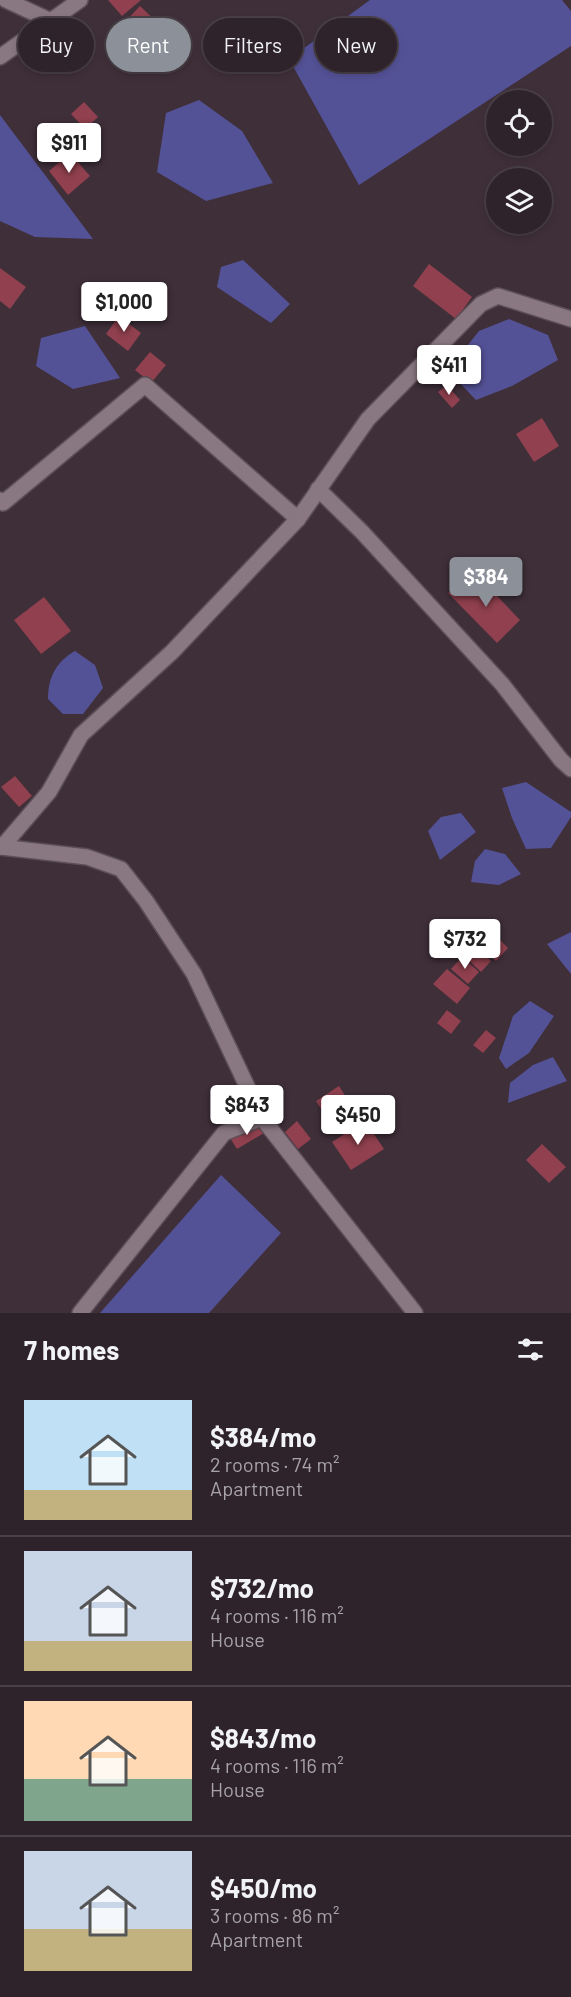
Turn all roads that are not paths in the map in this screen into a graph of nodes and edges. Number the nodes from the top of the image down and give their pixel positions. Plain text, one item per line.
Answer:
1 (6, 0) edge
2 (80, 0) edge
3 (45, 18) edge
4 (55, 18) edge
5 (18, 44) edge
6 (0, 57) edge
7 (571, 319) edge
8 (318, 489) junction
9 (0, 500) edge
10 (298, 519) junction
11 (571, 769) edge
12 (1, 847) edge
13 (262, 1118) junction
14 (80, 1313) edge
15 (415, 1313) edge

1 - 3 street
2 - 4 street
5 - 6 street
7 - 8 street
8 - 10 street
8 - 11 street
9 - 10 street
10 - 12 street
12 - 13 street
13 - 14 street
13 - 15 street

